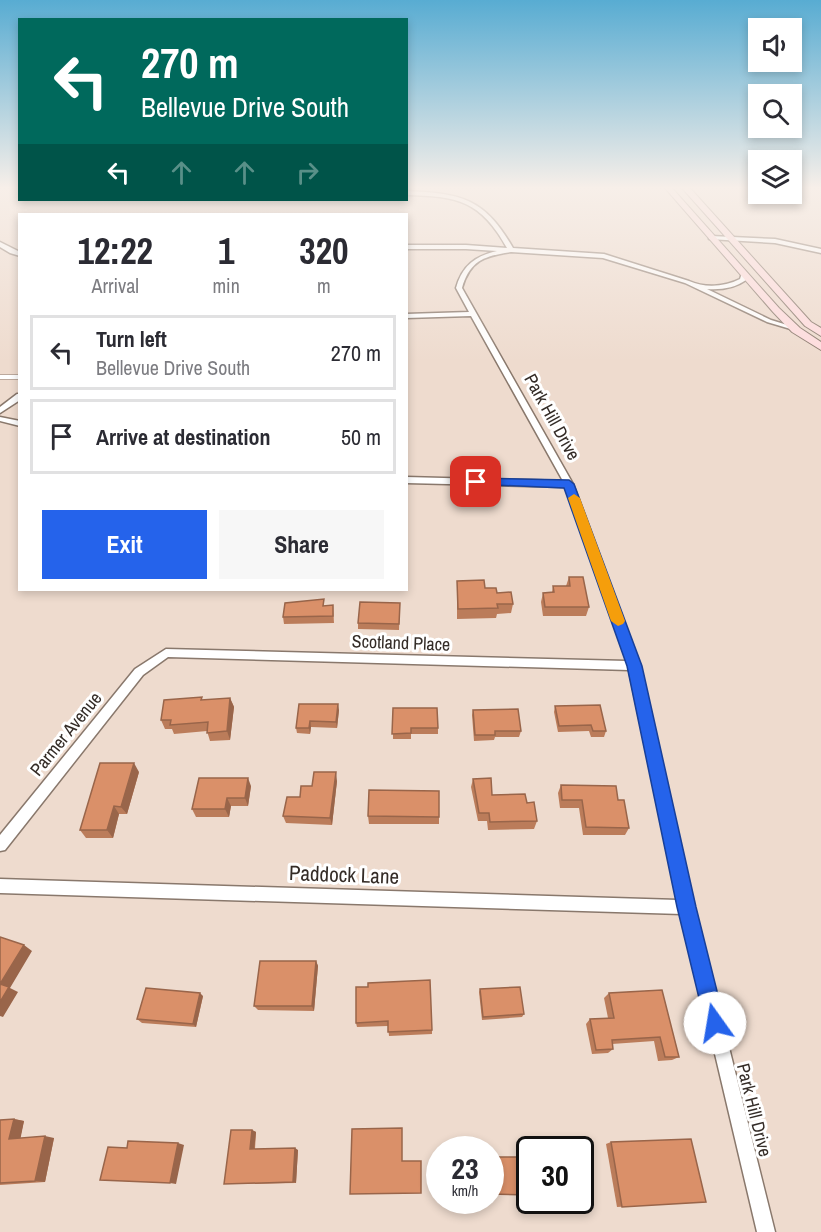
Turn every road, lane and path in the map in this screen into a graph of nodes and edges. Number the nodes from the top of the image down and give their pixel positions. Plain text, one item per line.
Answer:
1 (2, 245) edge
2 (509, 245) edge
3 (718, 245) edge
4 (736, 245) edge
5 (796, 245) edge
6 (408, 247) edge
7 (511, 250) junction
8 (821, 251) edge
9 (18, 254) edge
10 (744, 274) junction
11 (761, 274) junction
12 (701, 287) junction
13 (474, 314) junction
14 (408, 316) edge
15 (811, 326) junction
16 (794, 328) junction
17 (821, 333) edge
18 (821, 347) edge
19 (18, 377) edge
20 (0, 378) edge
21 (18, 398) edge
22 (0, 411) edge
23 (0, 419) edge
24 (18, 424) edge
25 (408, 480) edge
26 (569, 484) junction
27 (166, 653) joint
28 (634, 666) junction
29 (0, 845) edge
30 (0, 886) edge
31 (687, 907) junction
32 (766, 1232) edge

1 - 9 street
2 - 7 street
3 - 10 main road
4 - 11 main road
5 - 8 street
6 - 7 street
7 - 12 street
7 - 13 street, Park Hill Drive
10 - 11 main road
10 - 12 street
10 - 16 main road
11 - 15 main road
12 - 16 street
13 - 14 street
13 - 26 street, Park Hill Drive
15 - 16 main road
15 - 17 main road
16 - 18 main road
19 - 20 lane
21 - 22 street
23 - 24 street
25 - 26 street
26 - 28 street, Park Hill Drive
27 - 28 street, Scotland Place
27 - 29 street, Parmer Avenue
28 - 31 street, Park Hill Drive
30 - 31 street, Paddock Lane
31 - 32 street, Park Hill Drive

